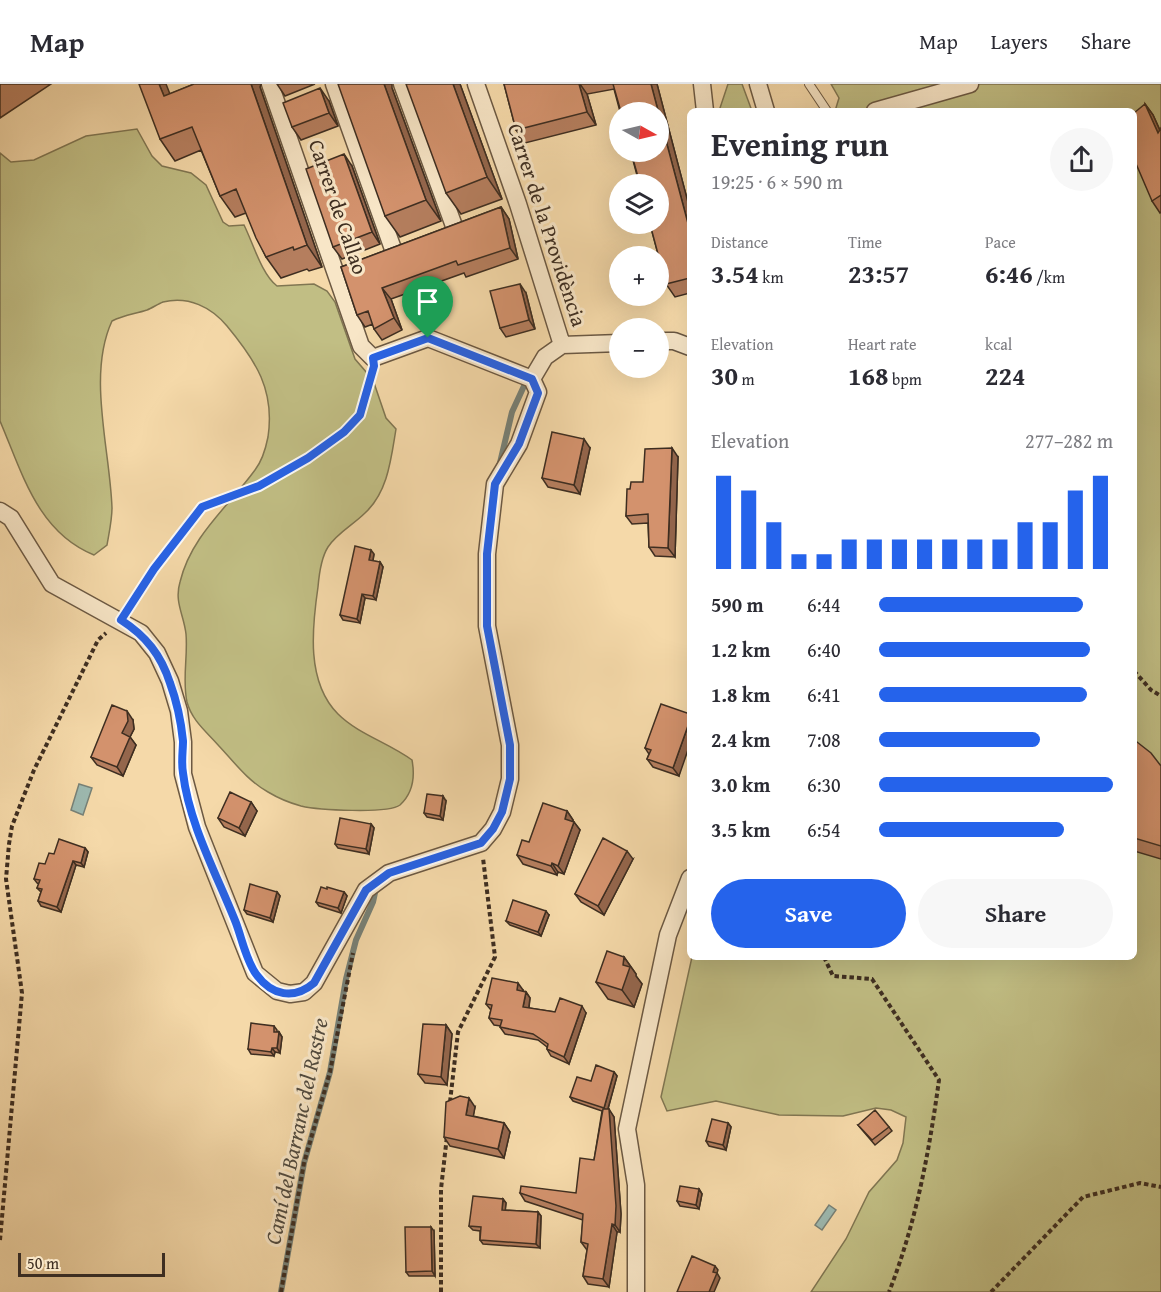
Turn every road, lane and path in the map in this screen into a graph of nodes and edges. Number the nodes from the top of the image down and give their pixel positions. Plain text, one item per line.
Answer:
1 (270, 84) edge
2 (402, 84) edge
3 (476, 84) edge
4 (702, 84) edge
5 (758, 84) edge
6 (809, 84) edge
7 (970, 84) edge
8 (334, 87) edge
9 (705, 108) edge
10 (765, 108) edge
11 (825, 108) edge
12 (886, 108) edge
13 (518, 204) junction
14 (497, 211) edge
15 (434, 233) edge
16 (374, 256) edge
17 (355, 264) edge
18 (336, 272) junction
19 (669, 341) edge
20 (609, 343) edge
21 (562, 345) junction
22 (687, 346) edge
23 (367, 352) junction
24 (532, 379) junction
25 (0, 511) edge
26 (121, 620) junction
27 (1137, 674) edge
28 (1161, 696) edge
29 (481, 843) junction
30 (687, 886) edge
31 (353, 949) dead end
32 (825, 960) edge
33 (450, 1110) edge
34 (447, 1132) edge
35 (1161, 1187) edge
36 (0, 1240) edge
37 (281, 1292) edge
38 (441, 1292) edge
39 (636, 1292) edge
40 (889, 1292) edge
41 (991, 1292) edge

1 - 18 street, Carrer de Callao
2 - 15 street
3 - 13 street, Carrer de la Providència
4 - 9 street
5 - 10 street
6 - 11 lane
7 - 12 street
8 - 16 street
13 - 14 street
13 - 21 street, Carrer de la Providència
17 - 18 street
18 - 23 street, Carrer de Callao
19 - 22 street
20 - 21 street
21 - 24 street
23 - 24 street
23 - 26 path
24 - 29 street
25 - 26 street
26 - 29 street
26 - 36 path
27 - 28 path
29 - 33 path
30 - 39 street
31 - 37 path
32 - 40 path
34 - 38 path
35 - 41 path

